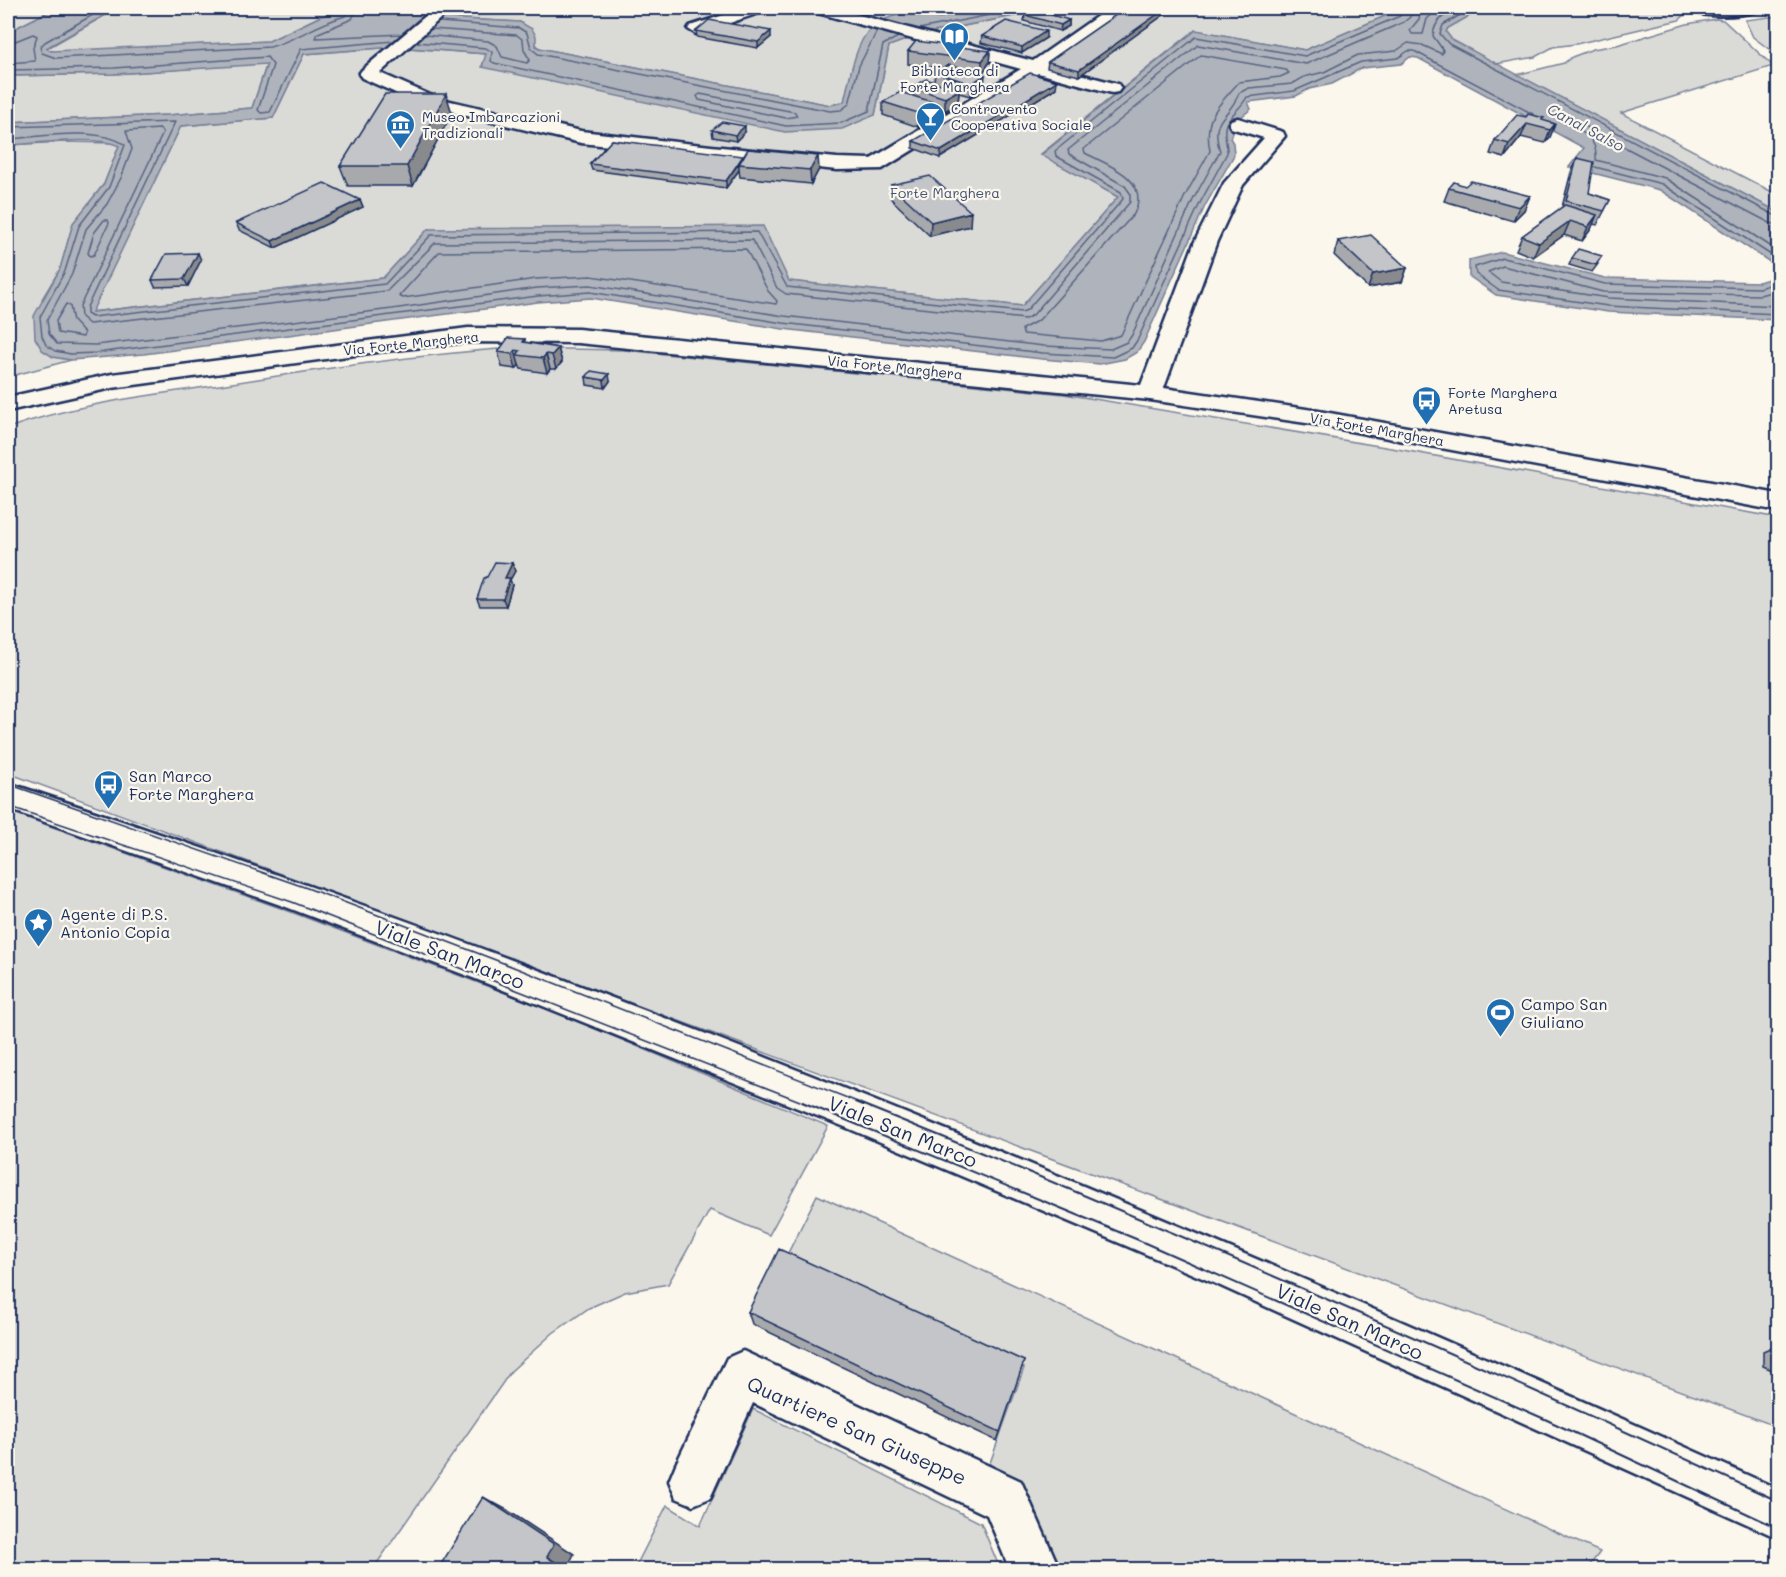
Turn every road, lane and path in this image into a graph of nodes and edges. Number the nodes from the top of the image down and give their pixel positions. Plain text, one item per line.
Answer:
1 (759, 8) edge
2 (817, 8) edge
3 (1119, 8) edge
4 (1696, 8) edge
5 (1753, 8) edge
6 (440, 10) edge
7 (705, 30) edge
8 (1036, 67) junction
9 (1112, 88) dead end
10 (1238, 124) dead end
11 (112, 381) junction
12 (8, 391) edge
13 (1150, 393) junction
14 (8, 405) edge
15 (1779, 503) edge
16 (8, 796) edge
17 (693, 1481) dead end
18 (1779, 1514) edge
19 (1035, 1569) edge

1 - 7 street
2 - 8 street
3 - 8 street
4 - 5 street
6 - 8 street
8 - 9 street
10 - 13 street
11 - 12 street
11 - 13 street, Via Forte Marghera
11 - 14 street, Via Forte Marghera
13 - 15 street, Via Forte Marghera
16 - 18 street, Viale San Marco
17 - 19 street, Quartiere San Giuseppe

